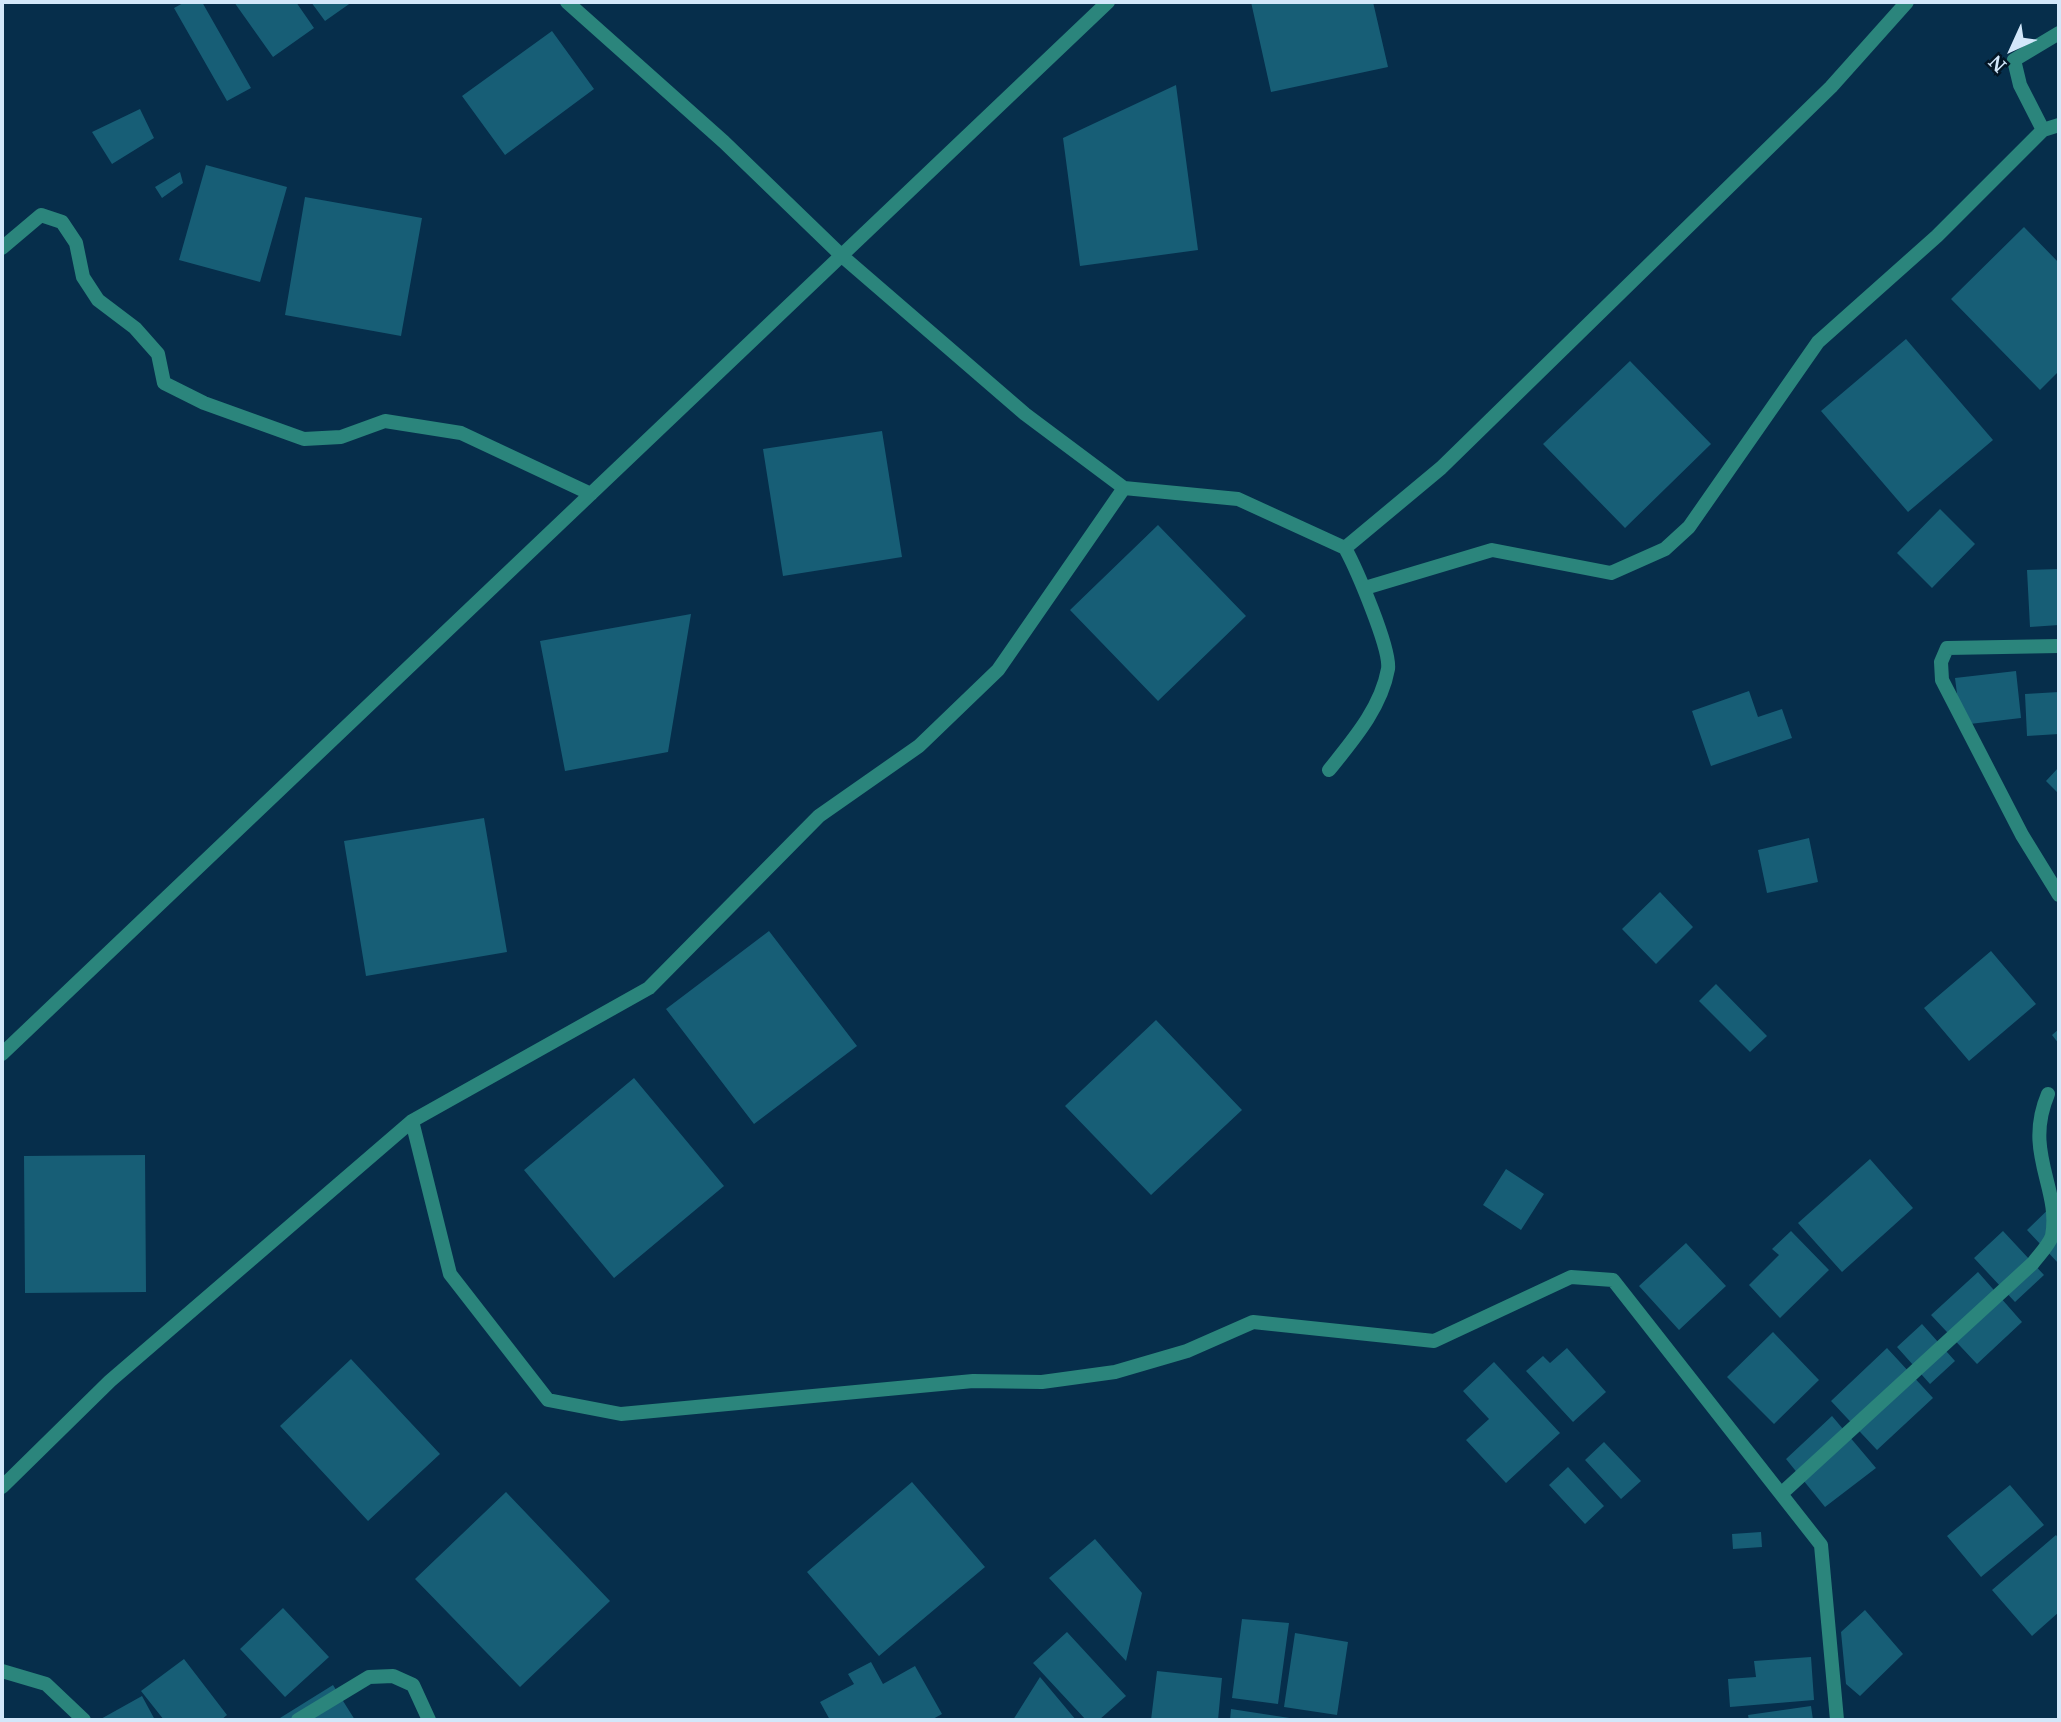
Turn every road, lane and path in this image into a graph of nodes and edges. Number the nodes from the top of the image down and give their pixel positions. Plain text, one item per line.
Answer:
1 (567, 2) edge
2 (1108, 2) edge
3 (1908, 2) edge
4 (2059, 33) edge
5 (2059, 125) edge
6 (2043, 130) junction
7 (2, 248) edge
8 (842, 256) junction
9 (1124, 488) junction
10 (591, 494) junction
11 (1345, 548) junction
12 (1365, 588) junction
13 (2059, 646) edge
14 (1329, 770) dead end
15 (2059, 895) edge
16 (2, 1054) edge
17 (2048, 1094) dead end
18 (412, 1121) junction
19 (2, 1487) edge
20 (1781, 1494) junction
21 (2, 1671) edge
22 (84, 1720) edge
23 (298, 1720) edge
24 (429, 1720) edge
25 (1837, 1720) edge

1 - 8 street
2 - 8 street
3 - 11 street
4 - 6 street
5 - 6 street
6 - 12 street
7 - 10 street
8 - 9 street
8 - 10 street
9 - 11 street
9 - 18 street
10 - 16 street
11 - 12 street
12 - 14 street
13 - 15 street
17 - 20 street
18 - 19 street
18 - 20 street
20 - 25 street
21 - 22 street
23 - 24 street

